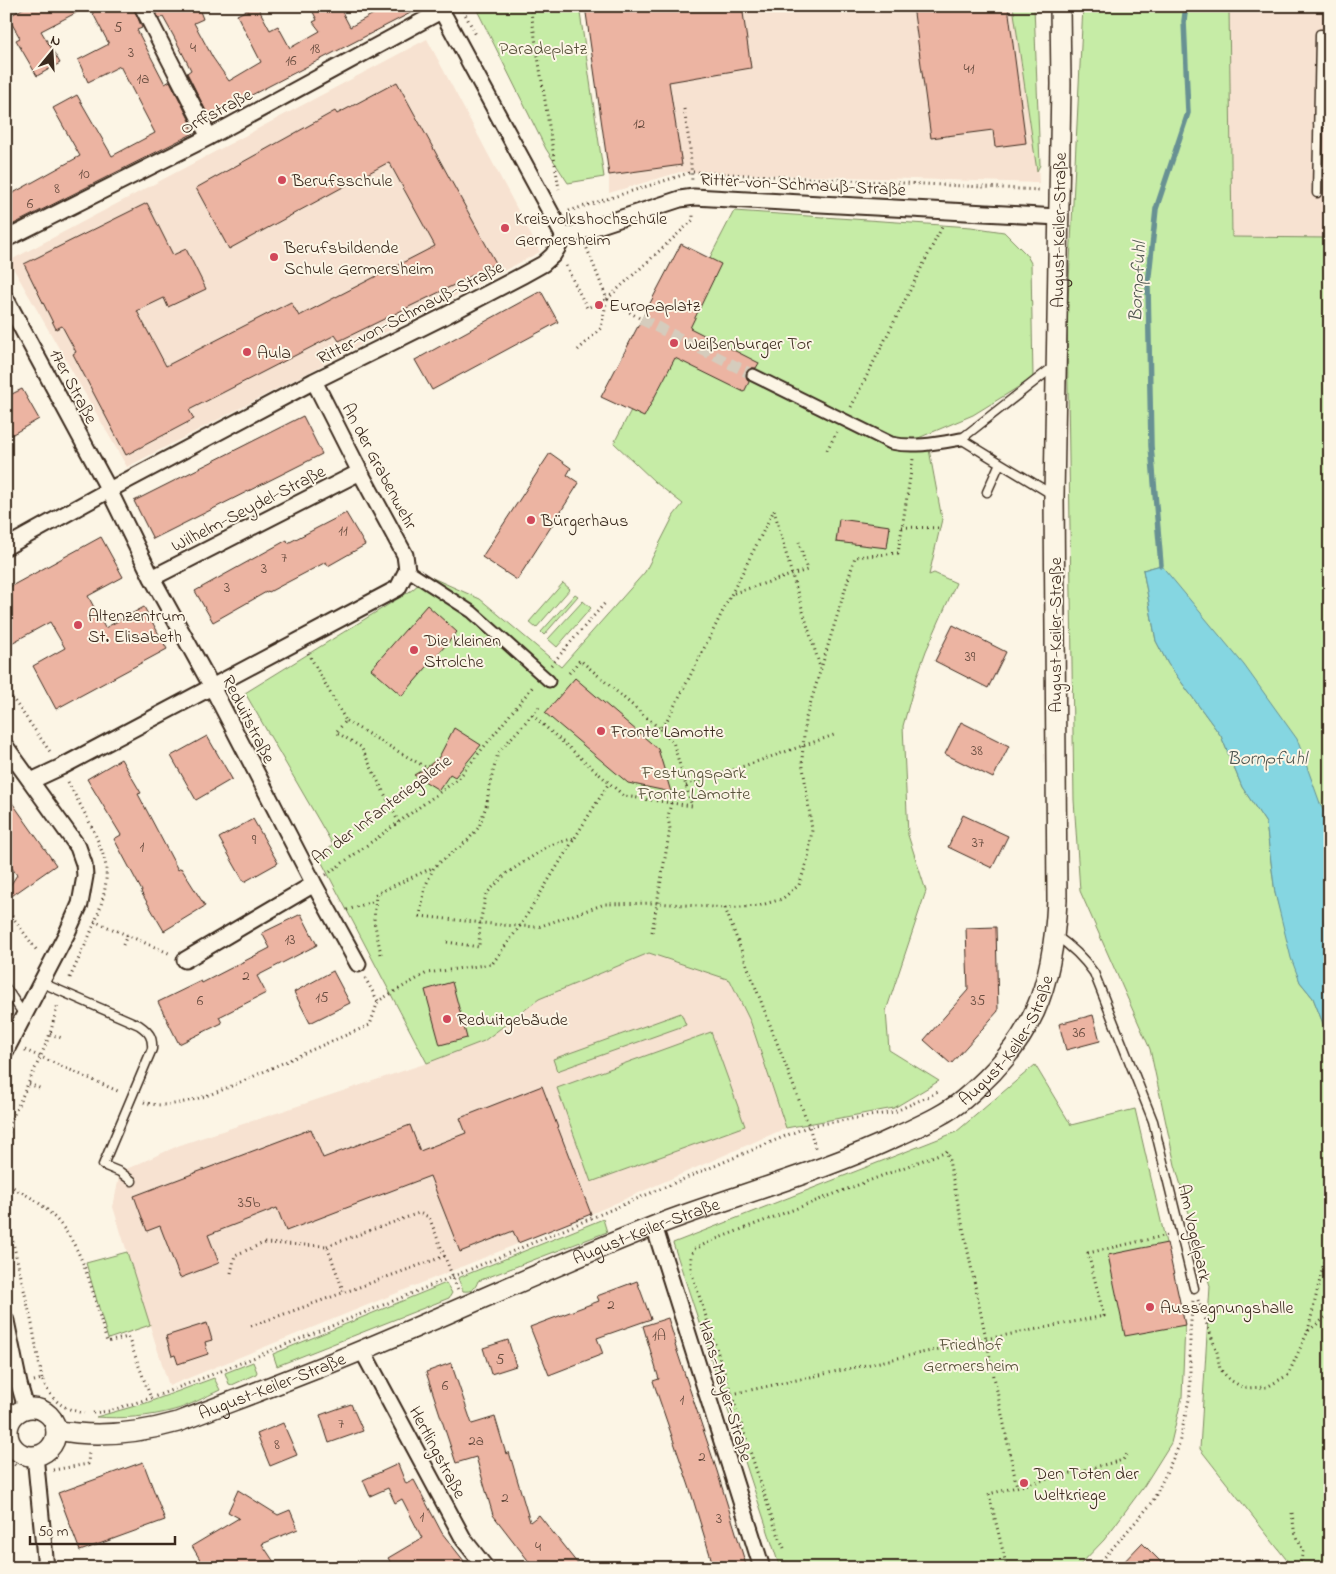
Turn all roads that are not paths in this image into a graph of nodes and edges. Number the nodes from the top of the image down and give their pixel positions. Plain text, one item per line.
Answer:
1 (142, 6) edge
2 (1060, 6) edge
3 (440, 9) edge
4 (1330, 34) edge
5 (1318, 122) junction
6 (1330, 123) edge
7 (209, 137) junction
8 (1316, 192) dead end
9 (1058, 217) junction
10 (564, 237) junction
11 (6, 239) edge
12 (6, 299) edge
13 (1056, 365) junction
14 (752, 375) tunnel mouth
15 (314, 381) junction
16 (961, 438) junction
17 (1000, 462) junction
18 (360, 472) junction
19 (109, 490) junction
20 (987, 492) dead end
21 (1054, 496) junction
22 (6, 547) edge
23 (407, 570) junction
24 (152, 578) junction
25 (545, 677) road end
26 (212, 687) junction
27 (6, 747) edge
28 (31, 781) junction
29 (314, 884) junction
30 (1056, 935) junction
31 (185, 960) road end
32 (358, 964) road end
33 (40, 982) junction
34 (6, 988) edge
35 (24, 1015) junction
36 (8, 1046) edge
37 (132, 1181) dead end
38 (654, 1226) junction
39 (1194, 1288) road end
40 (6, 1321) edge
41 (362, 1350) junction
42 (26, 1408) junction
43 (56, 1430) junction
44 (7, 1437) edge
45 (35, 1455) junction
46 (46, 1568) edge
47 (486, 1568) edge
48 (762, 1568) edge

1 - 7 street
2 - 9 street, August-Keiler-Straße
3 - 7 street, Orffstraße
3 - 10 street
4 - 5 lane
5 - 6 lane
5 - 8 lane
7 - 11 street, Orffstraße
9 - 10 street, Ritter-von-Schmauß-Straße
9 - 13 street, August-Keiler-Straße
10 - 15 street, Ritter-von-Schmauß-Straße
12 - 19 street, 17er Straße
13 - 16 lane
13 - 21 street, August-Keiler-Straße
14 - 16 street
15 - 18 street, An der Grabenwehr
15 - 19 street, Ritter-von-Schmauß-Straße
16 - 17 lane
17 - 20 lane
17 - 21 lane
18 - 23 street, An der Grabenwehr
18 - 24 street, Wilhelm-Seydel-Straße
19 - 22 street, Ritter-von-Schmauß-Straße
19 - 24 street, Reduitstraße
21 - 30 street, August-Keiler-Straße
23 - 25 street
23 - 26 street
24 - 26 street, Reduitstraße
26 - 28 street
26 - 29 street, Reduitstraße
27 - 28 street
28 - 33 street
29 - 31 street, An der Infanteriegalerie
29 - 32 street, Reduitstraße
30 - 38 street, August-Keiler-Straße
30 - 39 lane, Am Vogelpark
33 - 35 street
33 - 37 lane
34 - 35 lane
35 - 36 street
38 - 41 street, August-Keiler-Straße
38 - 48 street, Hans-Mayer-Straße
40 - 42 street
41 - 43 street, August-Keiler-Straße
41 - 47 street, Hertlingstraße
42 - 43 street
42 - 44 street
43 - 45 street
44 - 45 street
45 - 46 street

